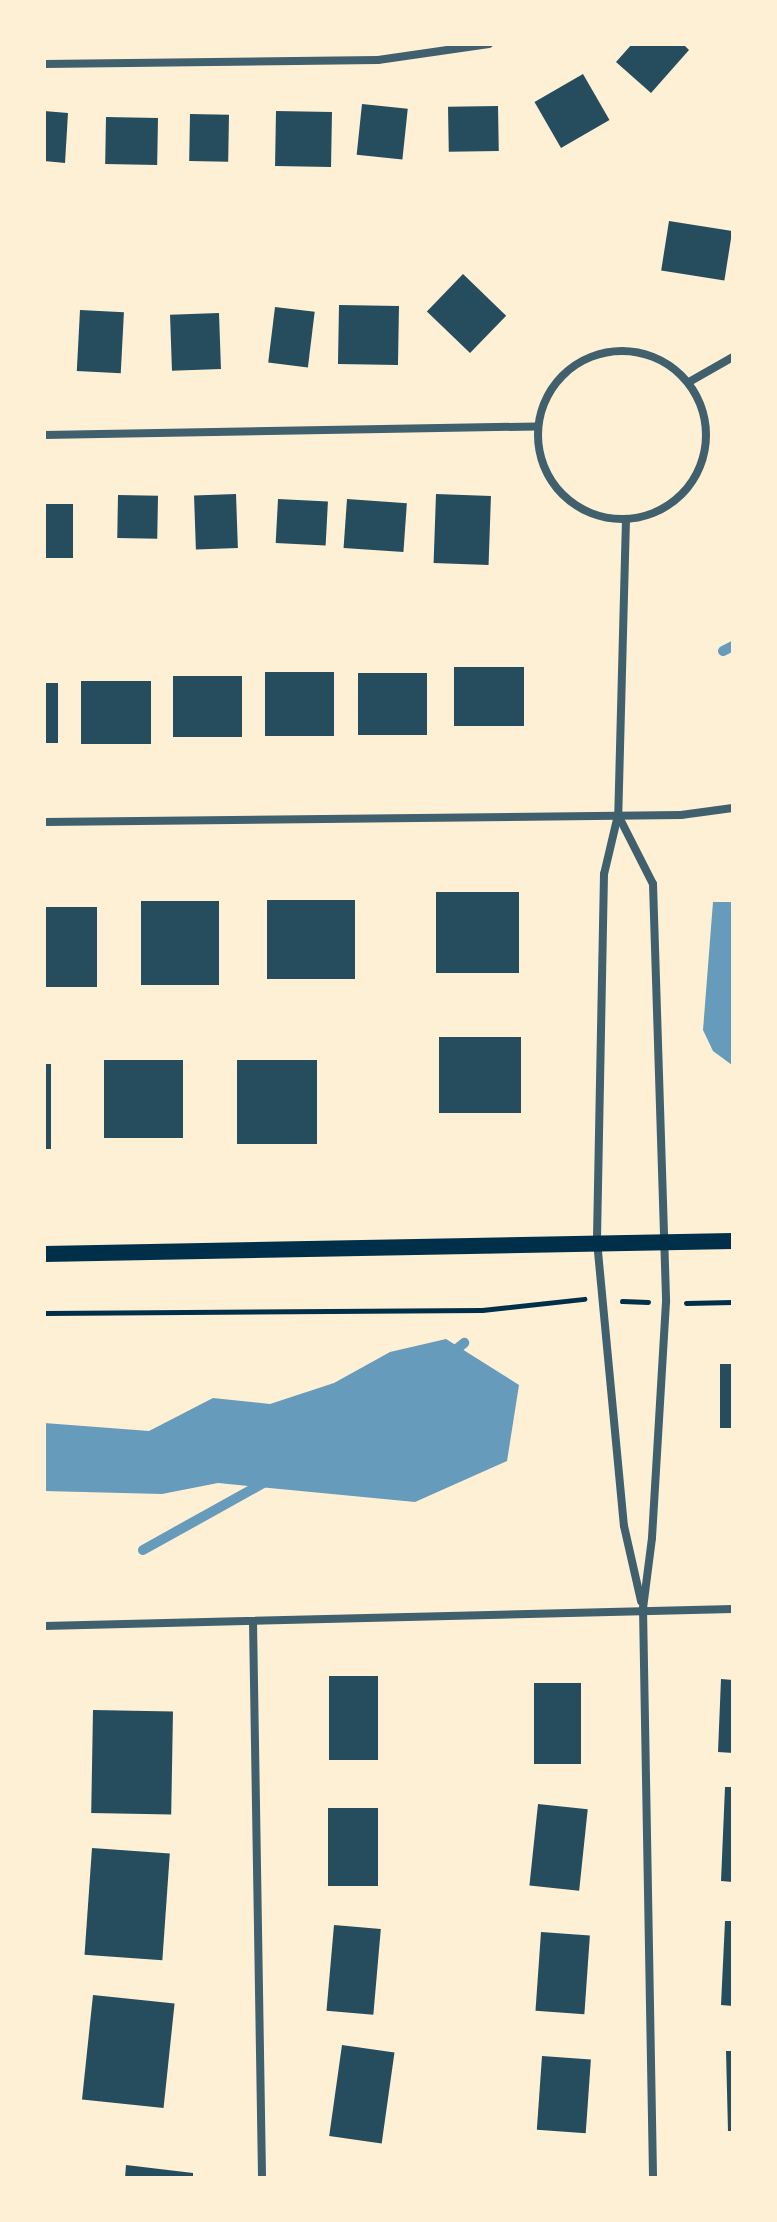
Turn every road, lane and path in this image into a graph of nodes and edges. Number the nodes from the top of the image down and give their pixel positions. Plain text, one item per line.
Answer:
1 (489, 44) edge
2 (44, 64) edge
3 (733, 357) edge
4 (689, 382) junction
5 (538, 426) junction
6 (44, 435) edge
7 (626, 519) junction
8 (733, 808) edge
9 (618, 815) junction
10 (44, 822) edge
11 (597, 1241) junction
12 (665, 1241) junction
13 (733, 1241) edge
14 (44, 1254) edge
15 (599, 1300) junction
16 (666, 1302) junction
17 (733, 1302) edge
18 (44, 1313) edge
19 (643, 1608) junction
20 (733, 1609) edge
21 (253, 1621) junction
22 (44, 1626) edge
23 (262, 2178) edge
24 (653, 2178) edge

1 - 2 street
3 - 4 street
4 - 5 street
4 - 7 street
5 - 6 street
5 - 7 street
7 - 9 street
8 - 9 street
9 - 10 street
9 - 11 street
9 - 12 street
11 - 12 main road
11 - 14 main road
11 - 15 street
12 - 13 main road
12 - 16 street
15 - 16 path
15 - 18 path
15 - 19 street
16 - 17 path
16 - 19 street
19 - 20 street
19 - 21 street
19 - 24 street
21 - 22 street
21 - 23 street

